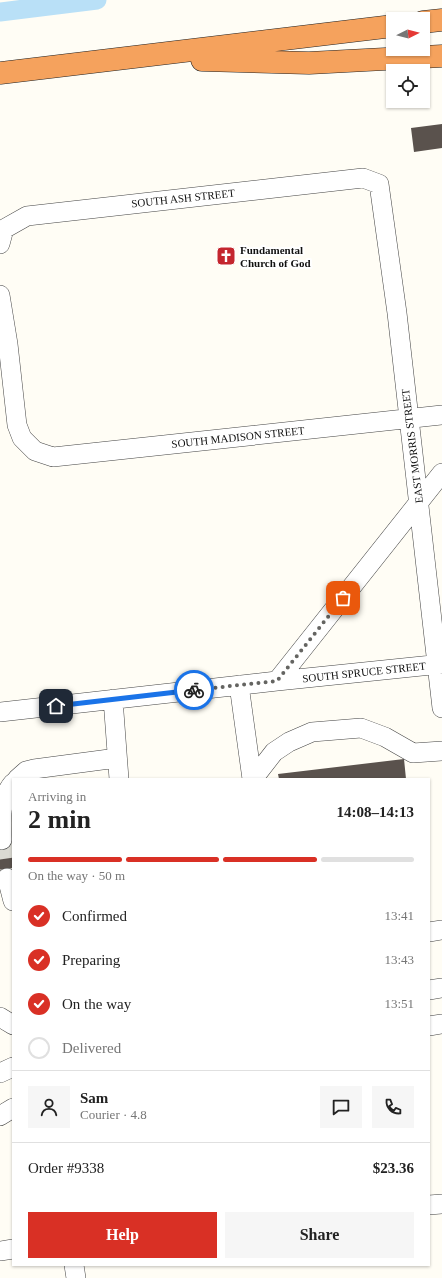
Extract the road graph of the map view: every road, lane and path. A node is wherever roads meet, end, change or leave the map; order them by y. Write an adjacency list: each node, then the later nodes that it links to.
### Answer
1 (442, 20): 2 (highway)
2 (430, 21)
3 (386, 27): 5 (highway)
4 (442, 56): 5 (highway)
5 (131, 58): 6 (highway)
6 (0, 73)
7 (379, 184): 8 (street, SOUTH ASH STREET); 11 (street, EAST MORRIS STREET)
8 (0, 244)
9 (0, 295): 11 (street, SOUTH MADISON STREET)
10 (442, 415): 11 (street, SOUTH MADISON STREET)
11 (409, 419): 13 (street, EAST MORRIS STREET)
12 (442, 474): 13 (street)
13 (418, 503): 14 (street, EAST MORRIS STREET); 15 (street)
14 (440, 664): 15 (street, SOUTH SPRUCE STREET); 18 (street, EAST MORRIS STREET)
15 (277, 681): 16 (street, SOUTH SPRUCE STREET)
16 (239, 685): 17 (street, SOUTH SPRUCE STREET); 24 (street)
17 (113, 699): 19 (street, SOUTH SPRUCE STREET); 21 (street)
18 (442, 708)
19 (0, 712)
20 (442, 750): 25 (street)
21 (117, 758): 22 (street); 23 (street)
22 (18, 778)
23 (119, 778)
24 (252, 778)
25 (253, 778)
26 (12, 784): 27 (street)
27 (2, 840)
28 (7, 878): 29 (street)
29 (12, 897)
30 (442, 930): 31 (street)
31 (430, 932)
32 (442, 988): 33 (street)
33 (430, 990)
34 (0, 1017): 35 (street)
35 (12, 1024)
36 (442, 1024): 37 (street)
37 (430, 1026)
38 (12, 1068): 39 (street)
39 (0, 1074)
40 (12, 1109): 41 (street)
41 (0, 1116)
42 (442, 1204): 43 (street)
43 (430, 1205)
44 (12, 1249): 45 (street)
45 (0, 1251)
46 (74, 1266): 47 (street)
47 (76, 1278)

